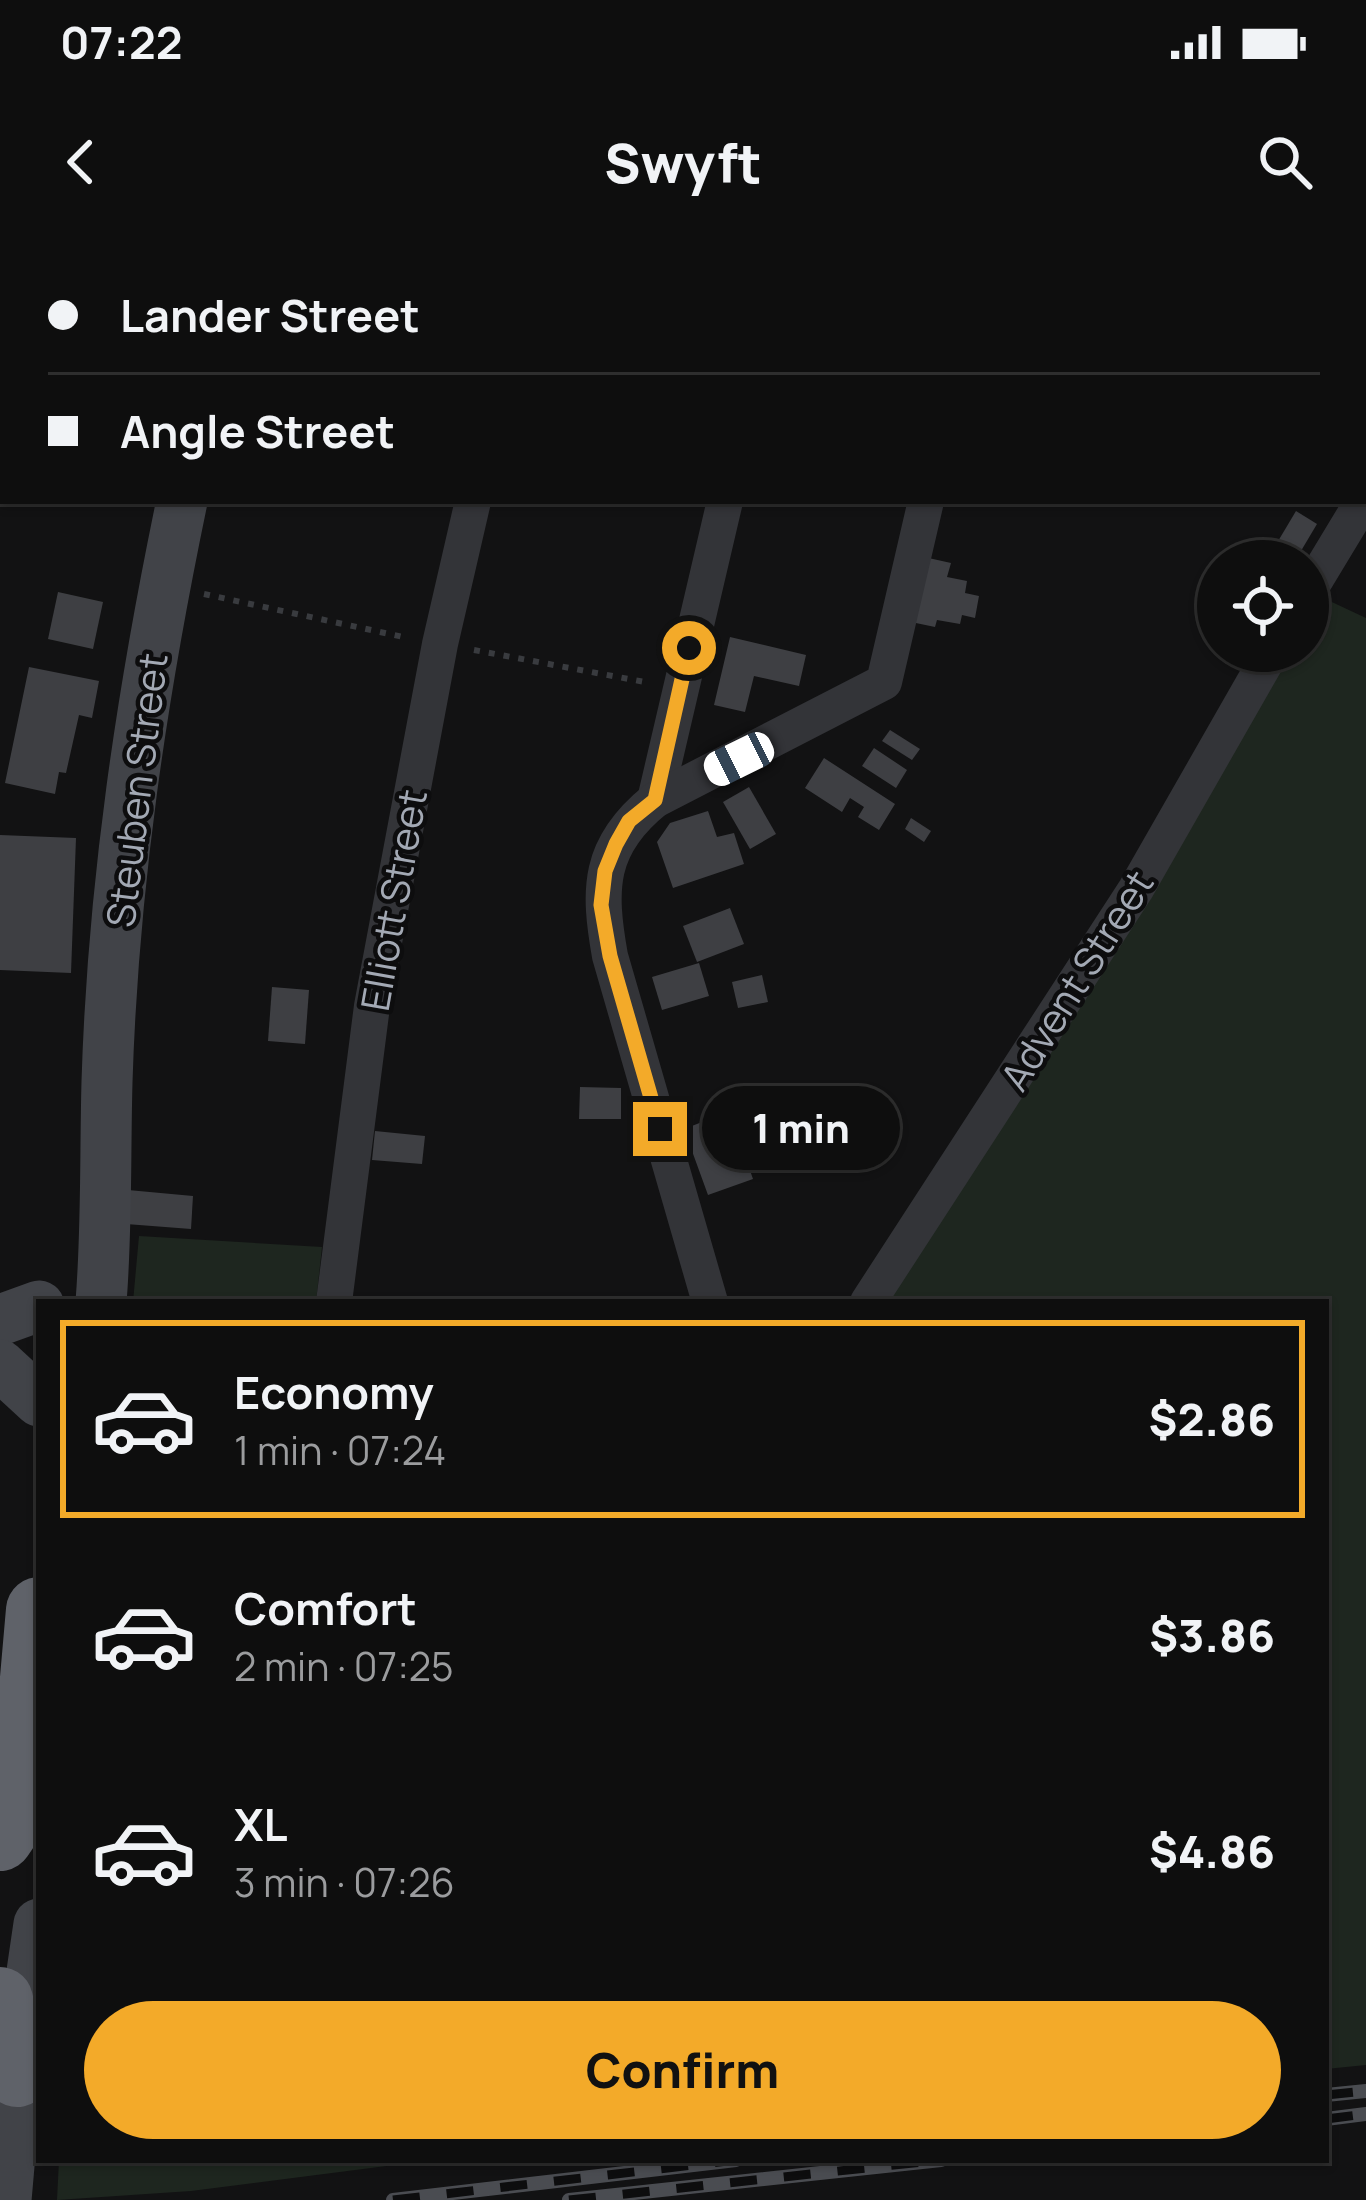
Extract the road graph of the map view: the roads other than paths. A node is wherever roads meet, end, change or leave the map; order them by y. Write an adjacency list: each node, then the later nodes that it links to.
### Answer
1 (181, 504): 9 (main road, Steuben Street)
2 (472, 504): 10 (street, Elliott Street)
3 (724, 504): 8 (street)
4 (925, 504): 8 (street)
5 (1361, 504): 6 (street)
6 (1329, 557)
7 (1260, 672): 12 (street, Advent Street)
8 (655, 800): 11 (street)
9 (64, 1299)
10 (334, 1299)
11 (709, 1299)
12 (870, 1299)
13 (36, 1308): 14 (main road)
14 (0, 1320)
15 (0, 1365): 16 (main road)
16 (36, 1398)
17 (36, 1644): 18 (highway)
18 (0, 1838)
19 (36, 1944): 21 (main road)
20 (0, 2000): 21 (highway)
21 (17, 2074): 22 (main road)
22 (6, 2200)

